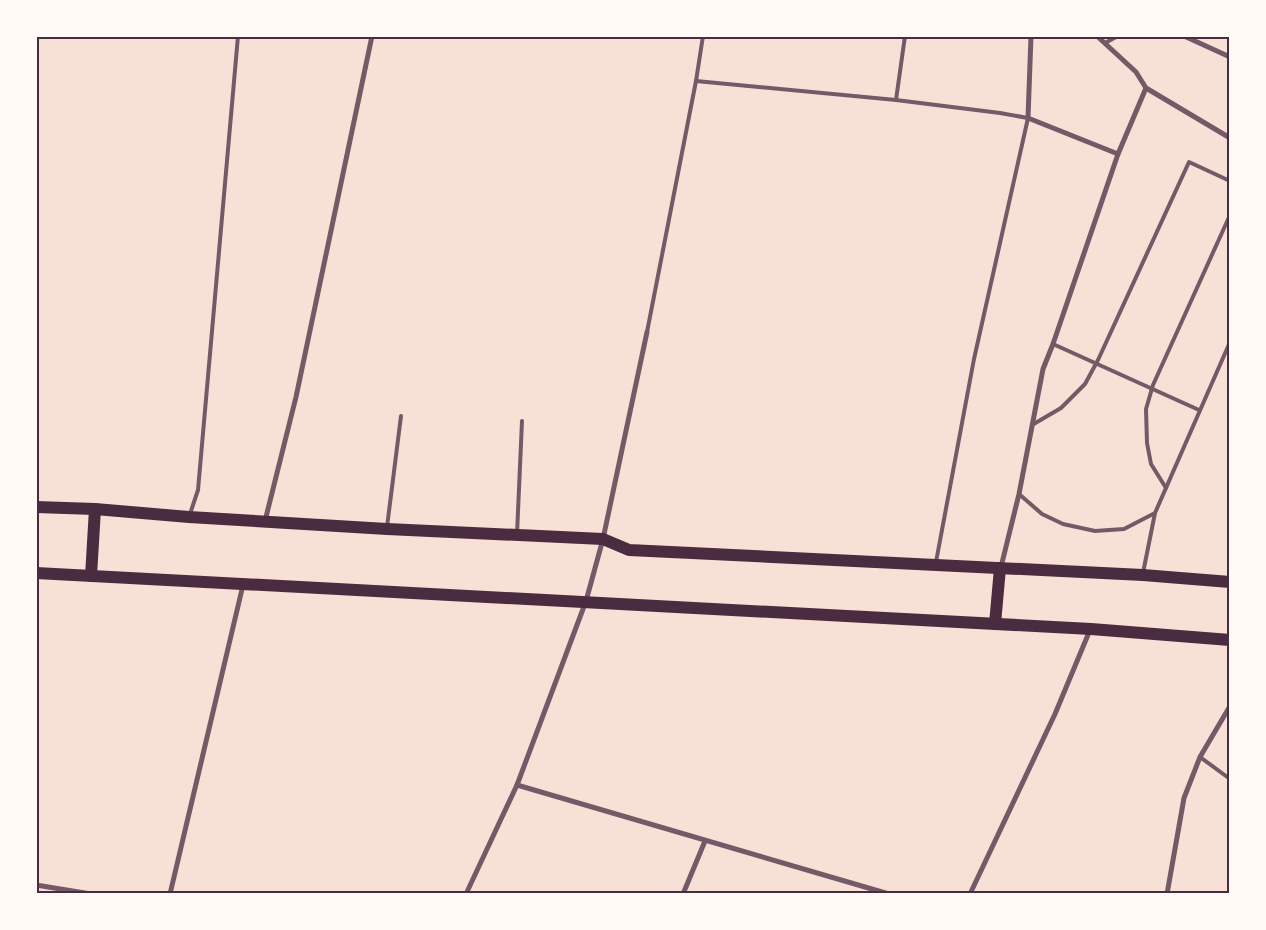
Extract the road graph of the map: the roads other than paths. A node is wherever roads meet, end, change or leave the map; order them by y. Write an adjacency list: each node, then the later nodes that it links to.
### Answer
1 (238, 36): 31 (lane)
2 (372, 36): 32 (street)
3 (704, 36): 11 (lane)
4 (905, 36): 13 (lane)
5 (1031, 36): 14 (street)
6 (1097, 36): 9 (street)
7 (1118, 36): 9 (lane)
8 (1184, 36): 10 (street)
9 (1105, 43): 12 (street)
10 (1230, 58)
11 (696, 81): 13 (lane); 19 (lane)
12 (1146, 88): 15 (street); 16 (street)
13 (896, 100): 14 (lane)
14 (1028, 118): 16 (street); 36 (lane)
15 (1230, 138)
16 (1118, 154): 21 (street)
17 (1230, 181): 25 (lane)
18 (1230, 215): 26 (lane)
19 (647, 332): 35 (street)
20 (1230, 342): 22 (lane)
21 (1053, 344): 22 (lane); 25 (street)
22 (1199, 410): 26 (lane)
23 (400, 416): 33 (lane)
24 (522, 421): 34 (lane)
25 (1032, 425): 27 (street)
26 (1166, 488): 30 (lane)
27 (1018, 494): 30 (lane); 37 (street)
28 (36, 507): 29 (main road)
29 (95, 509): 31 (main road); 39 (main road)
30 (1155, 513): 40 (lane)
31 (189, 517): 32 (main road)
32 (265, 522): 33 (main road)
33 (387, 529): 34 (main road)
34 (517, 536): 35 (main road)
35 (603, 539): 36 (main road); 43 (street)
36 (935, 565): 37 (main road)
37 (1000, 568): 40 (main road); 44 (main road)
38 (36, 573): 39 (main road)
39 (91, 576): 42 (main road)
40 (1143, 576): 41 (main road)
41 (1230, 582)
42 (243, 584): 43 (main road); 54 (street)
43 (586, 601): 44 (main road); 50 (street)
44 (995, 624): 45 (main road)
45 (1091, 629): 46 (main road); 58 (street)
46 (1230, 640)
47 (1230, 706): 48 (street)
48 (1200, 757): 49 (lane); 59 (street)
49 (1230, 779)
50 (517, 785): 51 (street); 55 (street)
51 (705, 841): 56 (street); 57 (street)
52 (36, 885): 53 (street)
53 (91, 894)
54 (170, 894)
55 (466, 894)
56 (683, 894)
57 (889, 894)
58 (970, 894)
59 (1167, 894)

